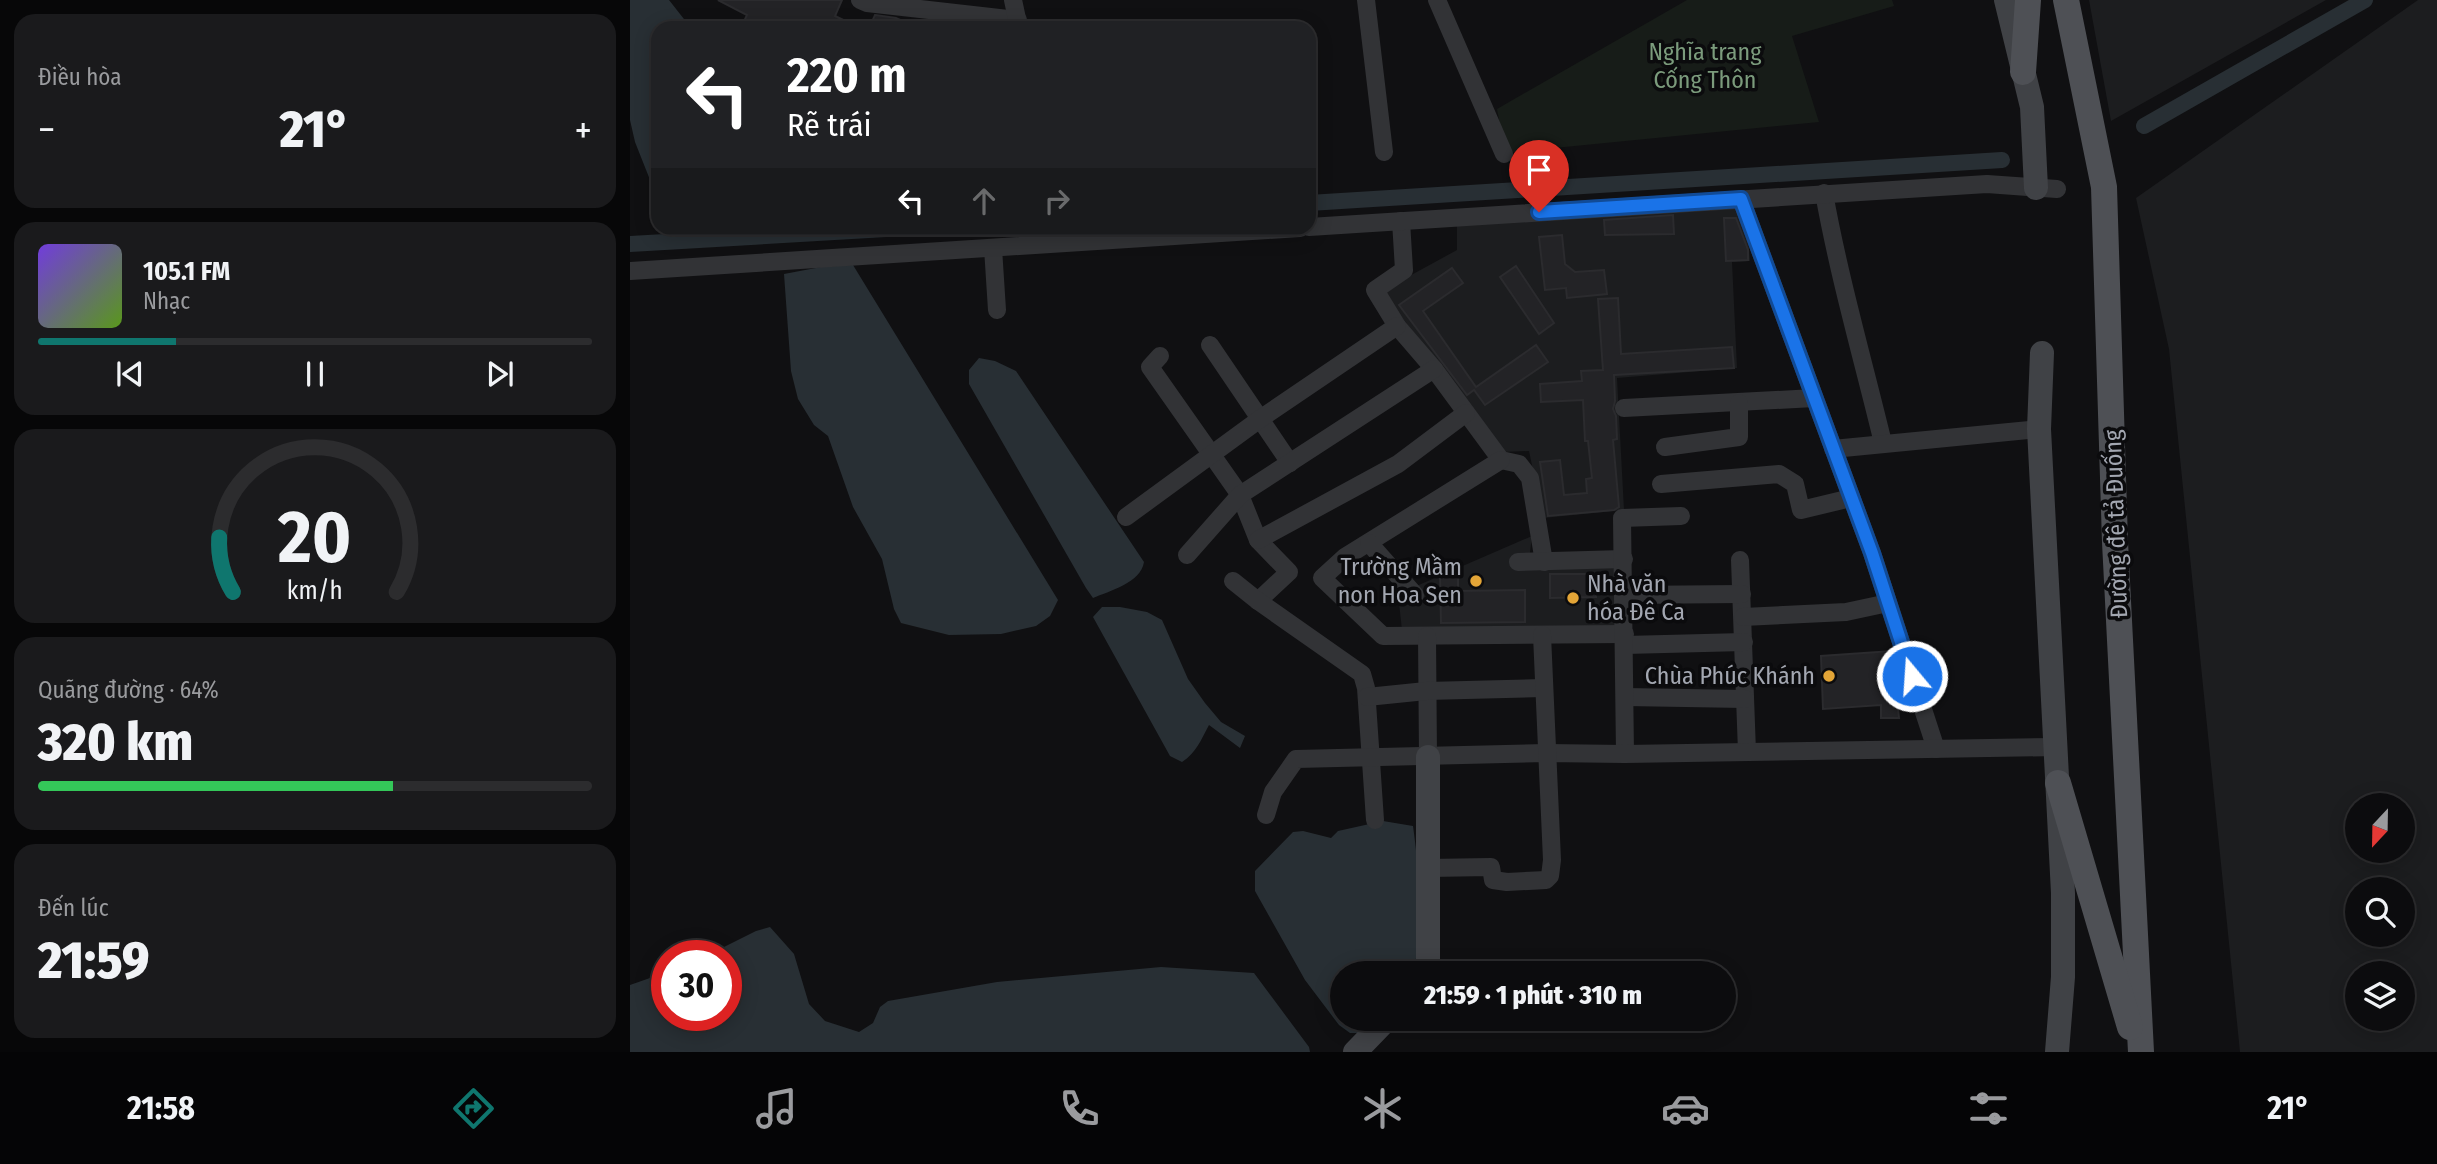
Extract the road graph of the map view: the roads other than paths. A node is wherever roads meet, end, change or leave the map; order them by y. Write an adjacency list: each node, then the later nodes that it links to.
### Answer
1 (860, 0): 8 (street)
2 (1013, 0): 9 (street)
3 (1366, 0): 11 (street)
4 (1437, 0): 12 (street)
5 (2006, 0): 10 (street)
6 (2028, 0): 10 (main road)
7 (2066, 0): 82 (main road, Đường đê tả Đuống)
8 (998, 21)
9 (1018, 21)
10 (2023, 72): 13 (street)
11 (1384, 152)
12 (1504, 154)
13 (2046, 189): 14 (street)
14 (1824, 193): 15 (street); 33 (street)
15 (1741, 199): 16 (street); 27 (street)
16 (1401, 221): 17 (street); 22 (street)
17 (1316, 227)
18 (1193, 235): 19 (street)
19 (993, 248): 20 (street); 21 (street)
20 (630, 271)
21 (997, 310)
22 (1397, 326): 26 (street); 31 (street)
23 (1210, 345): 31 (street)
24 (2042, 353): 32 (street)
25 (1160, 356): 36 (street)
26 (1434, 369): 30 (street); 38 (street)
27 (1814, 398): 28 (street); 35 (street)
28 (1739, 403): 29 (street); 34 (street)
29 (1625, 408)
30 (1466, 413): 37 (street); 44 (street)
31 (1260, 419): 36 (street); 38 (street)
32 (2039, 429): 33 (street); 67 (street)
33 (1883, 443): 35 (street)
34 (1665, 447)
35 (1833, 449): 41 (street)
36 (1211, 454): 40 (street); 43 (street)
37 (1501, 460): 45 (street); 50 (street)
38 (1290, 463): 40 (street)
39 (1661, 484): 41 (street)
40 (1240, 495): 44 (street); 46 (street)
41 (1851, 498): 56 (street)
42 (1681, 516): 47 (street)
43 (1126, 517)
44 (1258, 540): 55 (street)
45 (1369, 543): 53 (street); 59 (street)
46 (1187, 555)
47 (1623, 559): 50 (street); 54 (street)
48 (1740, 560): 52 (street)
49 (1518, 562): 50 (street)
50 (1544, 562)
51 (1233, 581): 55 (street)
52 (1742, 594): 54 (street); 57 (street)
53 (1415, 595)
54 (1624, 595): 60 (street)
55 (1258, 601): 64 (street)
56 (1888, 603): 57 (street); 68 (street)
57 (1743, 617): 61 (street)
58 (1542, 635): 59 (street); 60 (street); 62 (street)
59 (1427, 636): 63 (street)
60 (1625, 639): 61 (street); 65 (street)
61 (1744, 642): 66 (street)
62 (1543, 688): 63 (street); 70 (street)
63 (1426, 691): 64 (street); 72 (street)
64 (1367, 696): 73 (street)
65 (1625, 697): 66 (street); 71 (street)
66 (1745, 699): 69 (street)
67 (2055, 747): 68 (street); 74 (street)
68 (1936, 749): 69 (street)
69 (1747, 752): 71 (street)
70 (1546, 753): 71 (street); 72 (street); 77 (street)
71 (1625, 754)
72 (1428, 757): 73 (street); 77 (street)
73 (1370, 758): 75 (street); 76 (street)
74 (2058, 783): 81 (street); 82 (main road)
75 (1266, 815)
76 (1375, 820)
77 (1428, 868): 78 (street)
78 (1428, 961)
79 (1375, 1031): 80 (street)
80 (1355, 1052)
81 (2057, 1052)
82 (2139, 1052)

